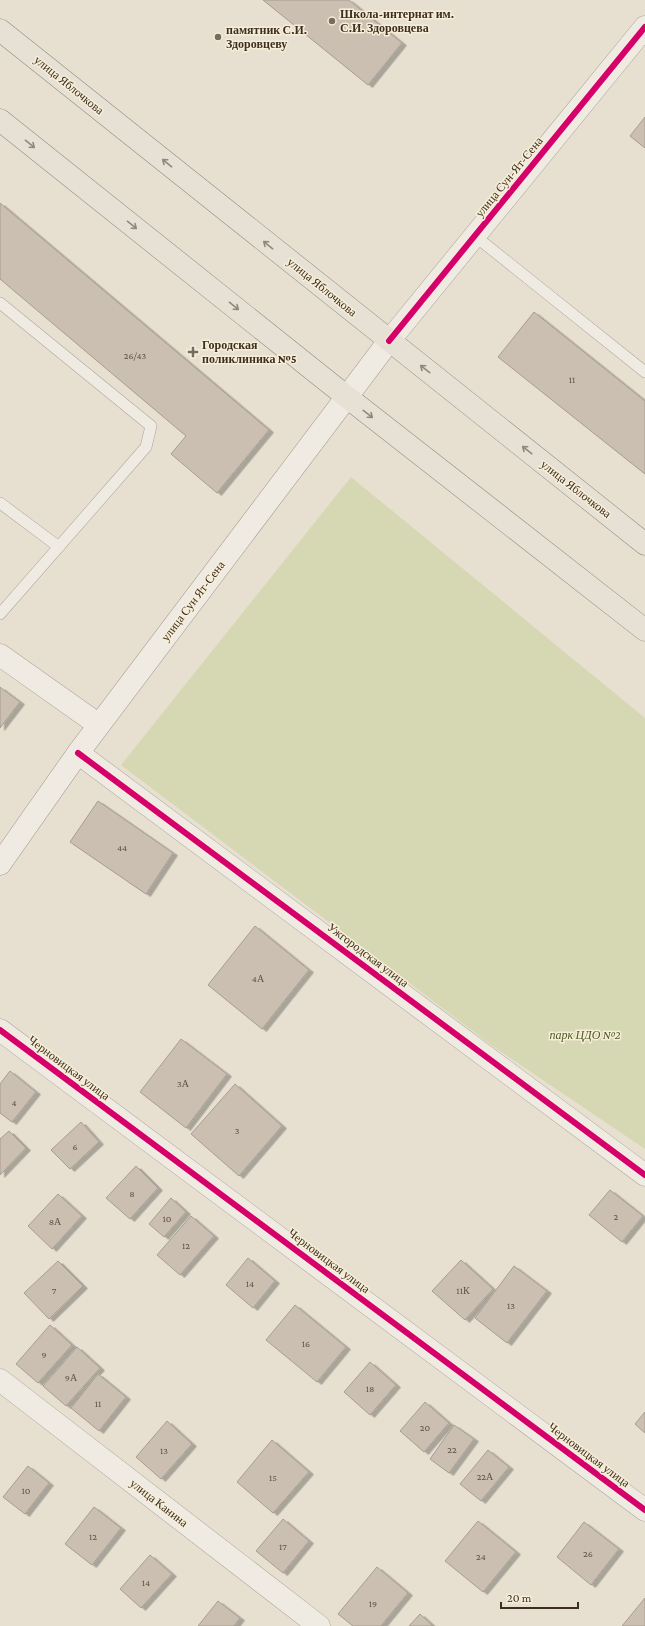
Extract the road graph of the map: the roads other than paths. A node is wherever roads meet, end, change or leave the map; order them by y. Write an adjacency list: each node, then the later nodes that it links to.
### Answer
1 (645, 27): 4 (street, улица Сун-Ят-Сена)
2 (0, 30): 6 (main road, улица Яблочкова, one-way to 2)
3 (0, 120): 8 (main road, one-way to 8)
4 (475, 236): 6 (street, улица Сун-Ят-Сена); 7 (lane)
5 (0, 303): 11 (lane)
6 (389, 341): 8 (street, улица Сун Ят-Сена); 10 (main road, улица Яблочкова, one-way to 6)
7 (645, 372)
8 (347, 397): 13 (main road, one-way to 13); 15 (street, улица Сун Ят-Сена)
9 (0, 504): 11 (lane)
10 (645, 544)
11 (59, 547): 12 (lane)
12 (0, 614)
13 (645, 630)
14 (0, 655): 15 (street)
15 (99, 725): 16 (street, улица Сун Ят-Сена)
16 (78, 753): 17 (street, улица Сун Ят-Сена); 19 (street, Ужгородская улица)
17 (0, 864)
18 (0, 1030): 21 (street, Черновицкая улица)
19 (645, 1175)
20 (0, 1380): 22 (street, улица Канина)
21 (645, 1510)
22 (319, 1626)

